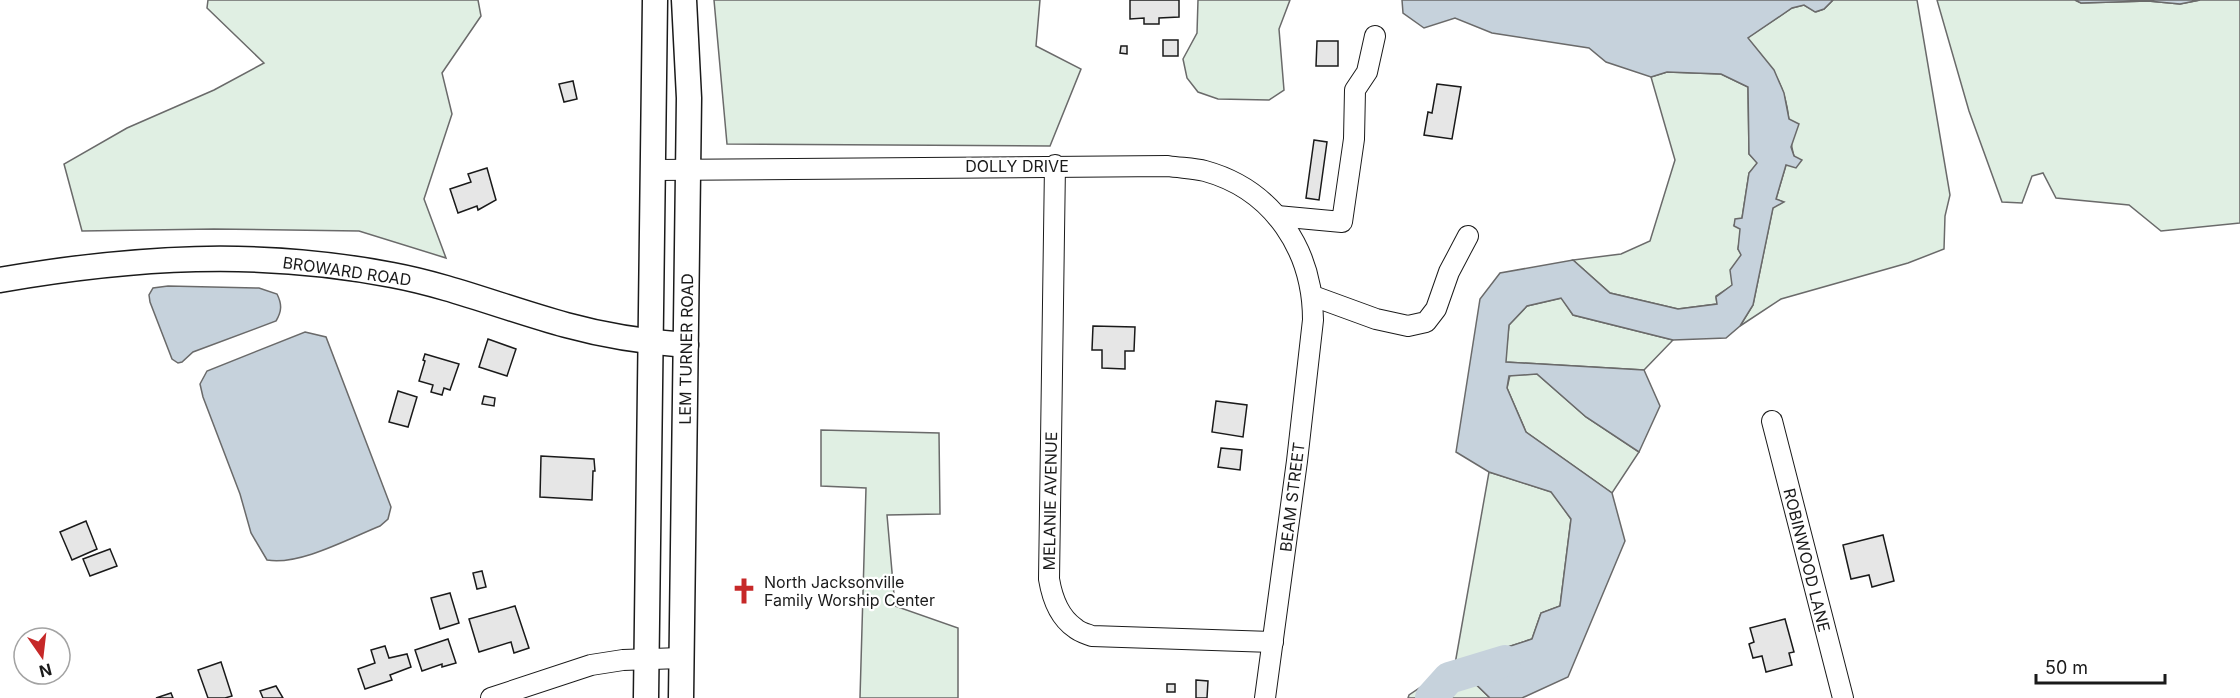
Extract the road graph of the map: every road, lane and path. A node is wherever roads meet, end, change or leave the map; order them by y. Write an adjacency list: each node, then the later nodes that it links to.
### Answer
1 (656, 0): 5 (main road)
2 (684, 0): 6 (main road, LEM TURNER ROAD)
3 (1375, 36): 7 (street)
4 (1055, 165): 6 (street, DOLLY DRIVE); 7 (street, DOLLY DRIVE); 14 (street, MELANIE AVENUE)
5 (654, 170): 6 (street, DOLLY DRIVE); 11 (main road)
6 (689, 170): 12 (main road, LEM TURNER ROAD)
7 (1277, 216): 10 (street, DOLLY DRIVE)
8 (1468, 236): 10 (street)
9 (0, 280): 11 (main road, BROWARD ROAD)
10 (1313, 296): 14 (street, BEAM STREET)
11 (651, 342): 12 (main road, BROWARD ROAD); 16 (main road)
12 (686, 345): 15 (main road, LEM TURNER ROAD)
13 (1772, 421): 21 (street, ROBINWOOD LANE)
14 (1273, 642): 20 (street, BEAM STREET)
15 (681, 658): 16 (street); 19 (main road, LEM TURNER ROAD)
16 (646, 659): 17 (street); 18 (main road)
17 (491, 698)
18 (646, 698)
19 (681, 698)
20 (1265, 698)
21 (1843, 698)

